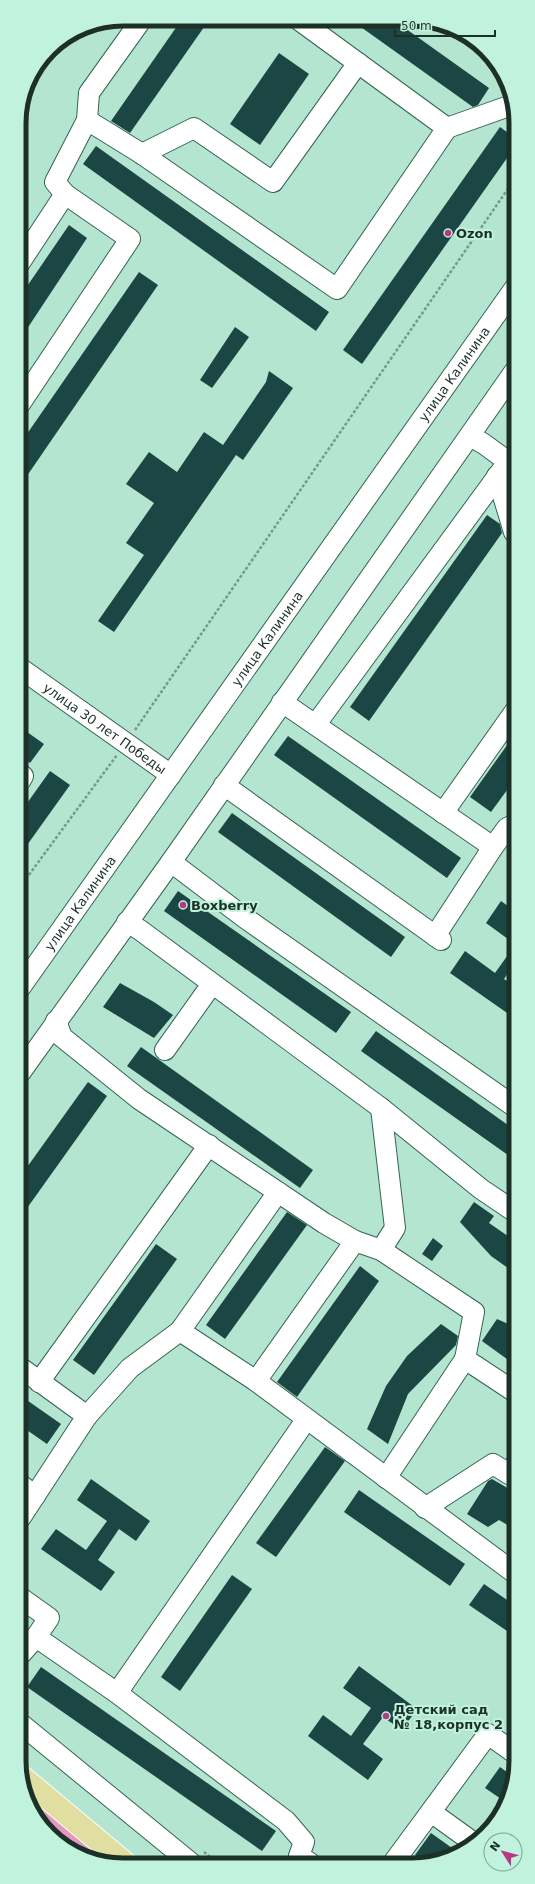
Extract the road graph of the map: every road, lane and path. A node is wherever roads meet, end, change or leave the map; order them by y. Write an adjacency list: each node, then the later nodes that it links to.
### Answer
1 (137, 26): 5 (street)
2 (307, 26): 3 (street)
3 (358, 63): 6 (street); 7 (street)
4 (507, 107): 6 (street)
5 (87, 120): 7 (street); 9 (street)
6 (447, 128): 7 (street)
7 (142, 154)
8 (509, 187): 21 (path)
9 (65, 194): 10 (street); 13 (street)
10 (26, 253)
11 (509, 296): 22 (street, улица Калинина)
12 (509, 382): 14 (street)
13 (26, 395)
14 (470, 436): 15 (street); 18 (street)
15 (506, 468): 16 (street); 20 (street)
16 (509, 492)
17 (26, 672): 21 (street, улица 30 лет Победы)
18 (282, 702): 20 (street); 23 (street)
19 (509, 720): 24 (street)
20 (316, 724): 24 (street)
21 (126, 744): 22 (street, улица 30 лет Победы); 28 (path)
22 (171, 775): 30 (street, улица Калинина)
23 (224, 785): 26 (street); 27 (street)
24 (443, 813): 26 (street)
25 (509, 827): 26 (street)
26 (493, 847)
27 (171, 862): 29 (street); 35 (street)
28 (26, 879)
29 (127, 922): 31 (street); 32 (street)
30 (26, 980)
31 (212, 984): 33 (street); 36 (street)
32 (56, 1022): 34 (street); 37 (street)
33 (164, 1050)
34 (26, 1064)
35 (509, 1102)
36 (381, 1108): 39 (street); 41 (street)
37 (209, 1145): 38 (street); 46 (street)
38 (278, 1192): 40 (street); 42 (street)
39 (509, 1208)
40 (355, 1241): 41 (street); 45 (street)
41 (381, 1250): 43 (street)
42 (180, 1331): 45 (street); 48 (street)
43 (466, 1359): 47 (street); 51 (street)
44 (26, 1372): 46 (street)
45 (256, 1381): 49 (street)
46 (39, 1382): 48 (street)
47 (509, 1388)
48 (87, 1416): 52 (street)
49 (306, 1420): 51 (street); 58 (street)
50 (509, 1474): 53 (street)
51 (386, 1478): 53 (street)
52 (28, 1490)
53 (425, 1508): 54 (street)
54 (509, 1569)
55 (26, 1601): 56 (street)
56 (36, 1637): 57 (street); 58 (street)
57 (26, 1648)
58 (117, 1693): 66 (street)
59 (26, 1728): 65 (street)
60 (509, 1749): 62 (street)
61 (29, 1782): 64 (main road)
62 (430, 1812): 63 (street); 67 (street)
63 (469, 1839)
64 (120, 1858)
65 (185, 1858)
66 (301, 1858)
67 (397, 1858)

